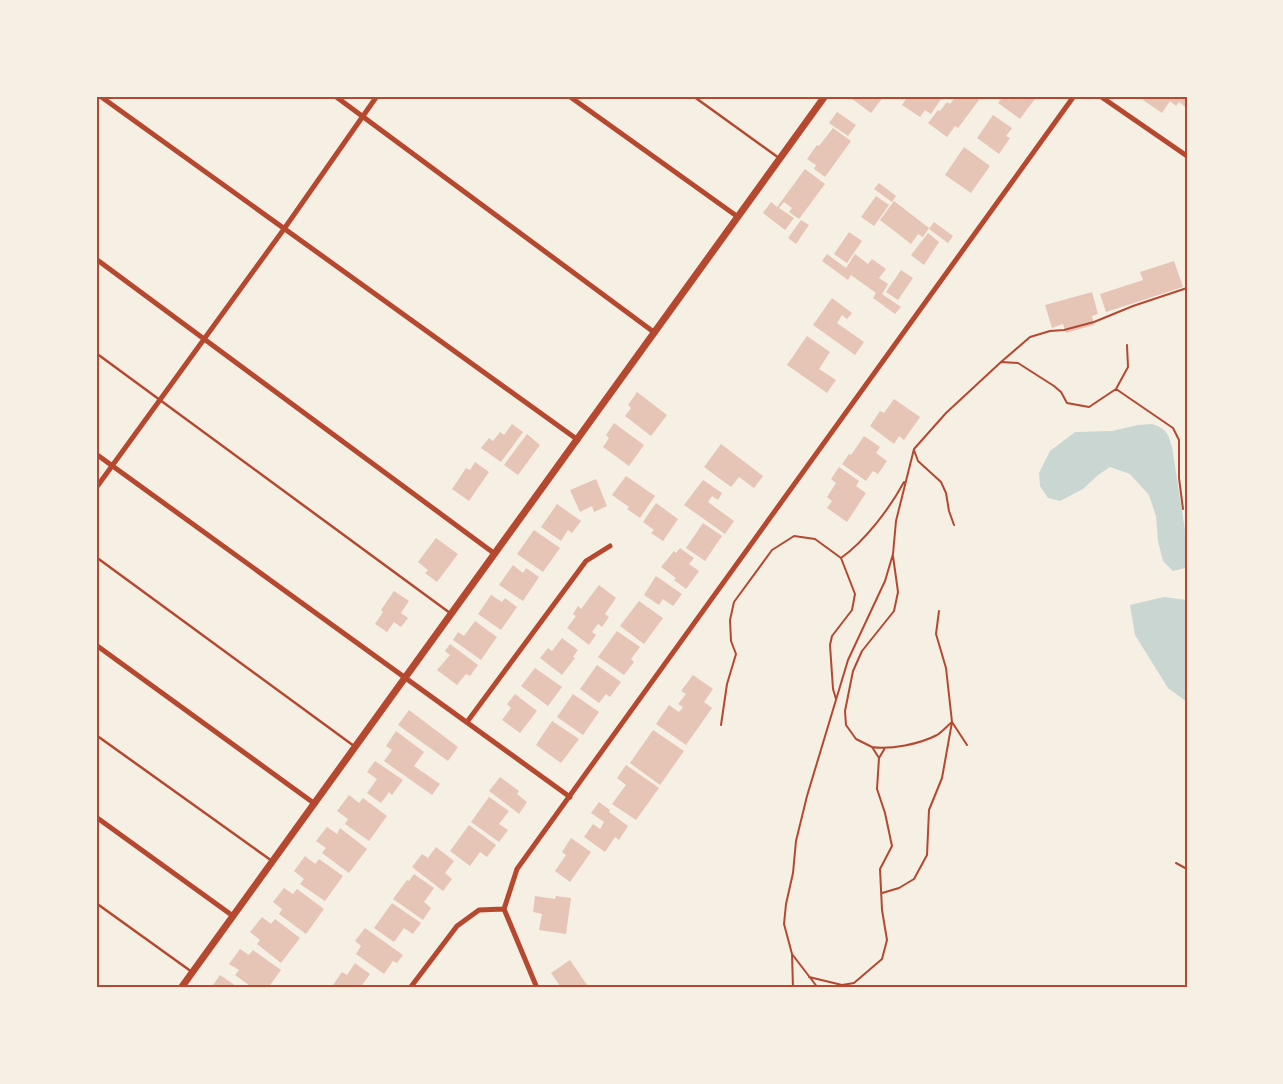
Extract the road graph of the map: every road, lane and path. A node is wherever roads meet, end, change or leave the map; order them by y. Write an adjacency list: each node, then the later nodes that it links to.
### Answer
1 (100, 96): 13 (street)
2 (335, 96): 9 (street)
3 (377, 96): 9 (street)
4 (569, 96): 12 (street)
5 (693, 96): 11 (lane)
6 (826, 96): 11 (street)
7 (1074, 96): 52 (street)
8 (1100, 96): 10 (street)
9 (362, 116): 13 (street); 16 (street)
10 (1187, 156)
11 (780, 159): 12 (street)
12 (738, 217): 16 (street)
13 (284, 229): 17 (street); 23 (street)
14 (96, 259): 17 (street)
15 (1187, 288): 20 (path)
16 (655, 333): 23 (street)
17 (204, 337): 22 (street); 34 (street)
18 (1127, 346): 21 (path)
19 (96, 353): 22 (lane)
20 (1000, 362): 21 (path); 24 (path)
21 (1116, 389): 31 (path)
22 (160, 399): 28 (street); 39 (lane)
23 (578, 440): 34 (street)
24 (914, 449): 26 (path); 27 (path)
25 (96, 454): 28 (street)
26 (911, 461): 27 (path); 29 (path)
27 (918, 461): 32 (path)
28 (113, 466): 30 (street); 41 (street)
29 (906, 479): 35 (path); 37 (path)
30 (96, 488)
31 (1183, 509)
32 (954, 525)
33 (610, 546): 43 (street)
34 (495, 554): 39 (street)
35 (893, 554): 42 (path); 49 (path)
36 (96, 557): 48 (lane)
37 (841, 558): 42 (path); 45 (path)
38 (939, 611): 44 (path)
39 (452, 614): 41 (street)
40 (96, 645): 53 (street)
41 (405, 678): 43 (street); 48 (street)
42 (836, 699): 62 (path)
43 (467, 722): 52 (street)
44 (952, 722): 47 (path); 50 (path); 58 (path)
45 (721, 726)
46 (96, 735): 55 (lane)
47 (967, 745)
48 (355, 747): 53 (street)
49 (872, 747): 50 (path); 51 (path)
50 (886, 748): 51 (path)
51 (878, 758): 58 (path)
52 (570, 797): 60 (street)
53 (315, 804): 55 (street)
54 (96, 817): 61 (street)
55 (272, 862): 61 (street)
56 (1176, 863): 57 (path)
57 (1187, 869)
58 (882, 893): 64 (path)
59 (96, 903): 63 (lane)
60 (504, 909): 66 (street); 67 (street)
61 (233, 916): 63 (street)
62 (792, 954): 64 (path); 68 (path)
63 (192, 972): 65 (street)
64 (809, 976): 69 (path)
65 (181, 988)
66 (410, 988)
67 (537, 988)
68 (793, 988)
69 (818, 988)

